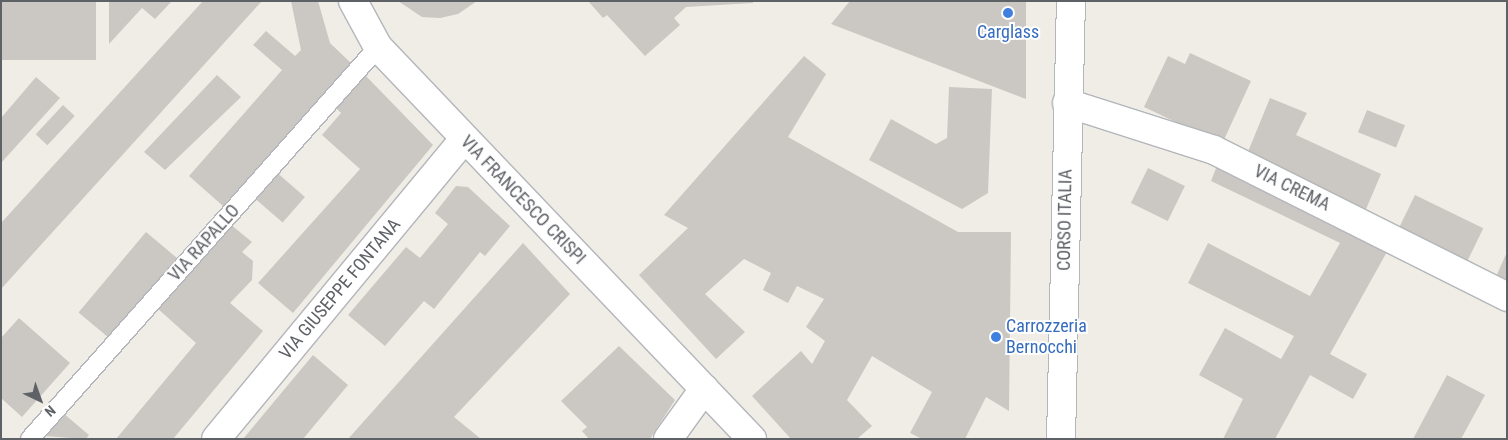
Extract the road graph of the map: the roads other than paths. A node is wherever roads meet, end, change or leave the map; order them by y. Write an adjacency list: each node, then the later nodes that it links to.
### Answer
1 (353, 1): 3 (street, VIA FRANCESCO CRISPI)
2 (1071, 1): 4 (street, CORSO ITALIA)
3 (378, 47): 5 (street, VIA FRANCESCO CRISPI); 8 (lane, VIA RAPALLO)
4 (1068, 104): 6 (street, VIA CREMA); 12 (street, CORSO ITALIA)
5 (464, 139): 7 (street, VIA FRANCESCO CRISPI); 9 (street, VIA GIUSEPPE FONTANA)
6 (1507, 297)
7 (704, 389): 10 (street); 11 (street, VIA FRANCESCO CRISPI)
8 (30, 439)
9 (216, 439)
10 (668, 439)
11 (752, 439)
12 (1061, 439)

